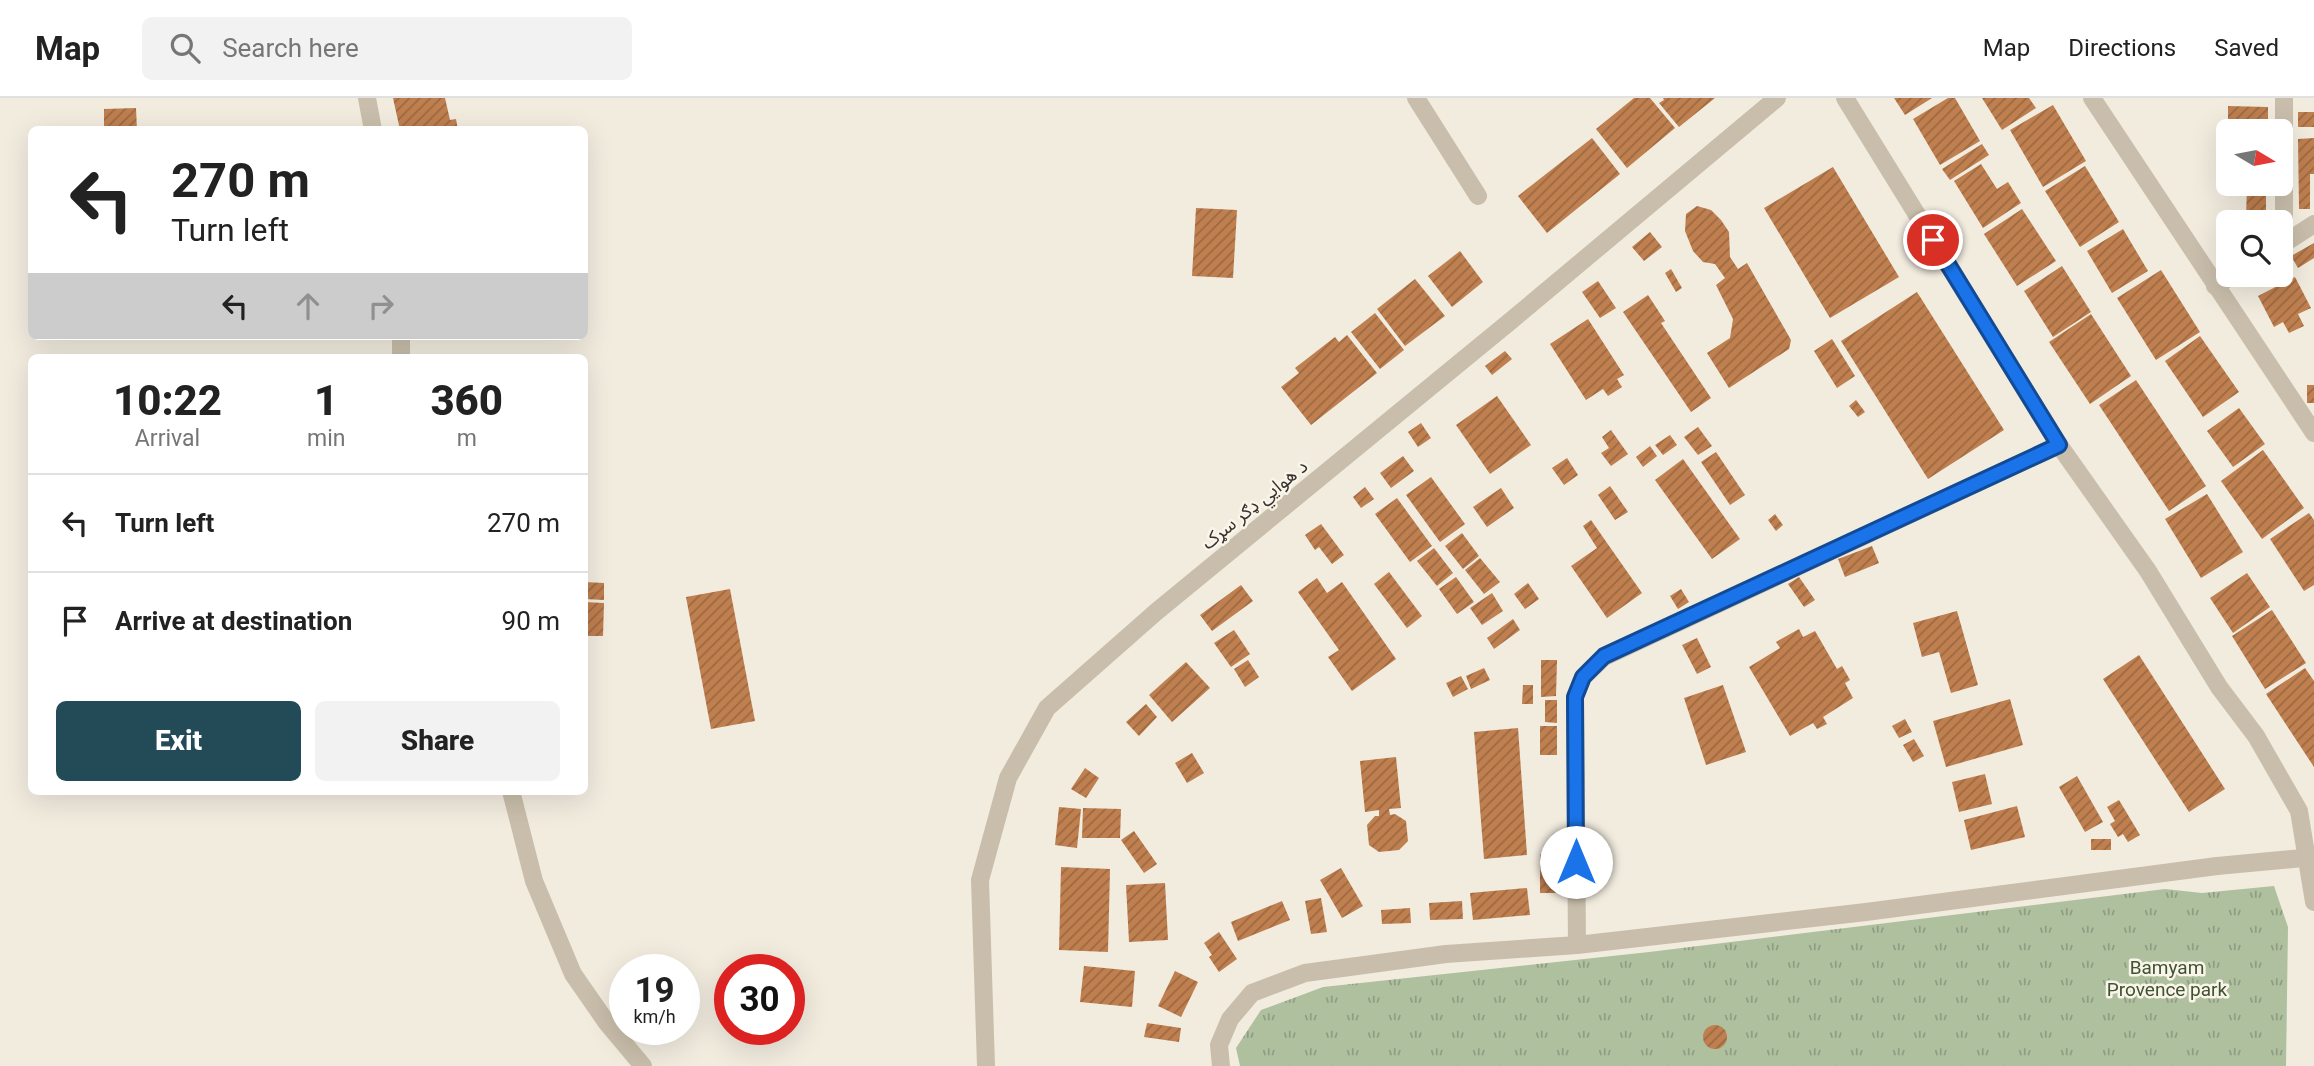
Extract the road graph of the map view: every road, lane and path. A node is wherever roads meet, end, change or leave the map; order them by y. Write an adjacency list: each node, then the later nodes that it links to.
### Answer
1 (367, 98): 7 (street)
2 (1416, 98): 8 (street)
3 (1777, 98): 20 (street, د هوايي ډګر سړک)
4 (1846, 98): 14 (street)
5 (2092, 98): 12 (street)
6 (2284, 98): 9 (street)
7 (372, 126)
8 (1478, 196)
9 (2282, 210)
10 (2314, 224): 11 (street)
11 (2293, 237)
12 (2215, 286): 13 (street)
13 (2314, 433)
14 (2059, 445): 16 (street); 18 (street)
15 (512, 795): 19 (street)
16 (2310, 858): 17 (street); 18 (street)
17 (2314, 902)
18 (1577, 944): 21 (street)
19 (643, 1066)
20 (986, 1066)
21 (1221, 1066)

